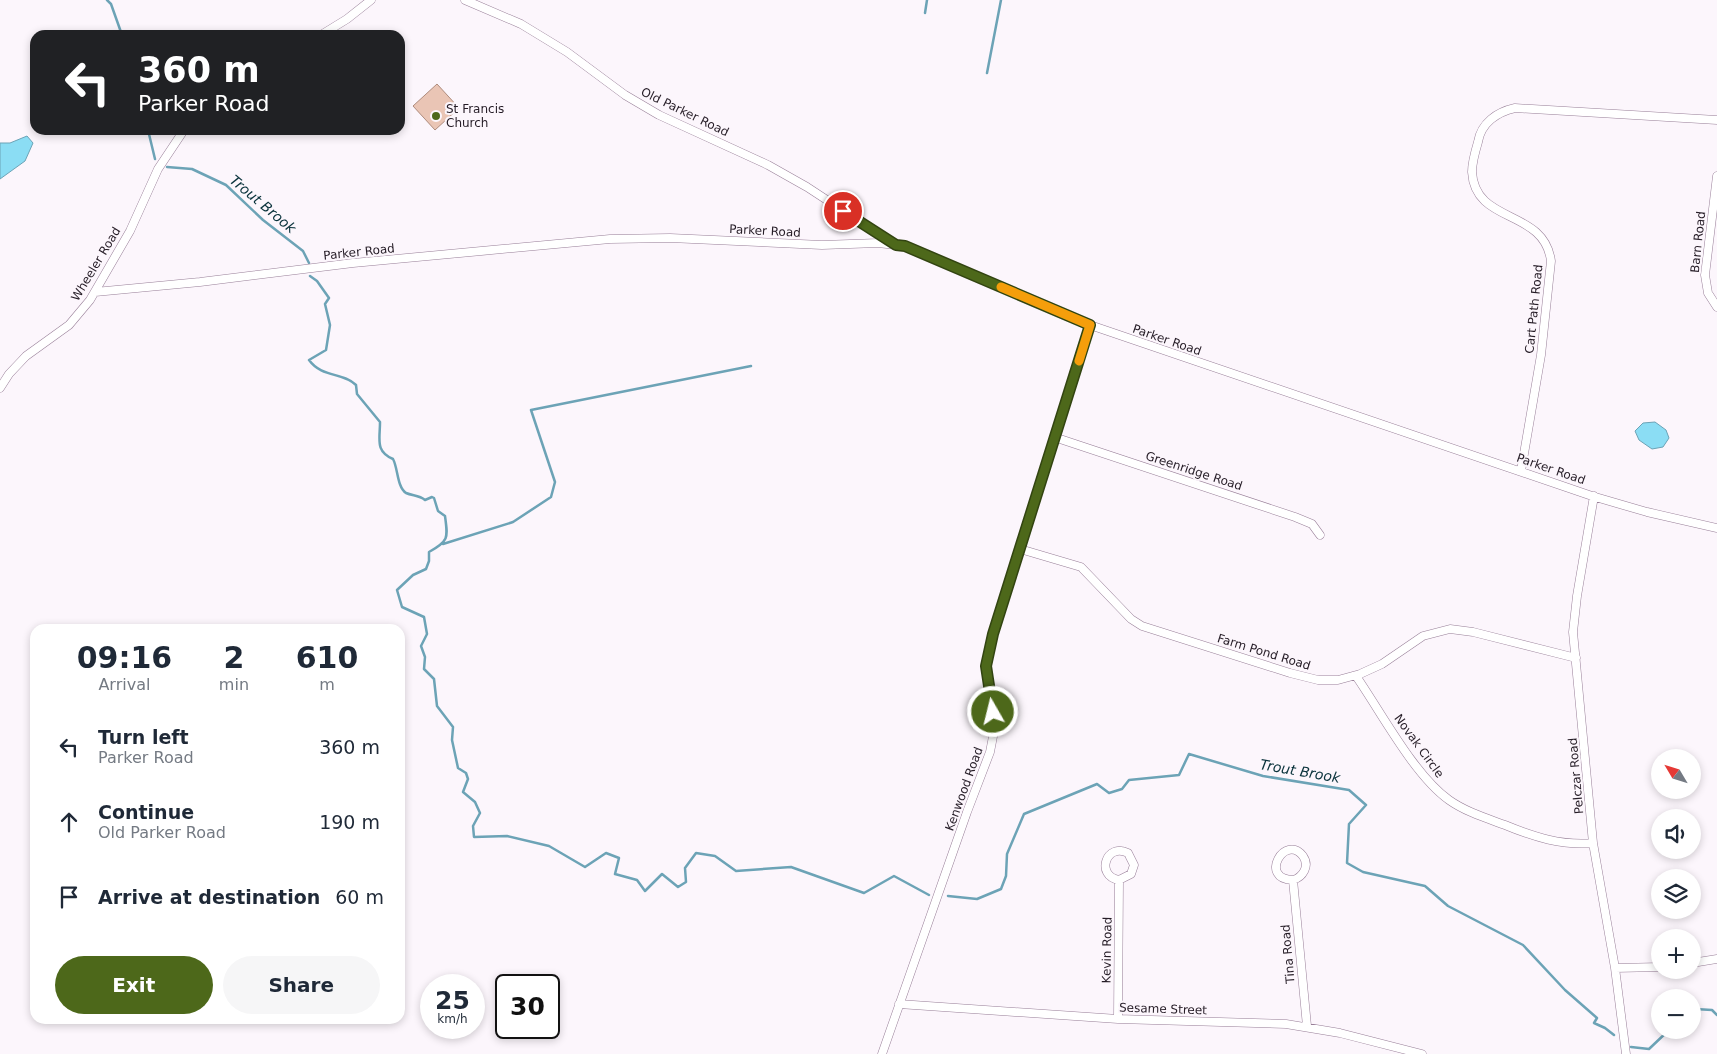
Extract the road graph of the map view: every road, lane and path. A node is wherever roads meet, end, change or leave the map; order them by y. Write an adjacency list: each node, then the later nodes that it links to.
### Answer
1 (371, 0): 3 (street)
2 (465, 0): 7 (street, Old Parker Road)
3 (330, 30)
4 (1717, 120): 13 (street, Cart Path Road)
5 (181, 135): 8 (street, Wheeler Road)
6 (1717, 176): 9 (street, Barn Road)
7 (896, 245): 8 (street, Parker Road); 10 (street, Parker Road)
8 (95, 292): 11 (street, Wheeler Road)
9 (1717, 307)
10 (1090, 325): 12 (street, Kenwood Road); 13 (street, Parker Road)
11 (0, 388)
12 (1054, 437): 16 (street, Greenridge Road); 17 (street, Kenwood Road)
13 (1521, 470): 14 (street, Parker Road)
14 (1594, 496): 15 (street, Parker Road); 18 (street, Pelczar Road)
15 (1717, 528)
16 (1320, 535)
17 (1020, 548): 19 (street, Farm Pond Road); 27 (street, Kenwood Road)
18 (1576, 658): 19 (street, Farm Pond Road); 20 (street, Pelczar Road)
19 (1356, 676): 20 (street, Novak Circle)
20 (1593, 843): 26 (street, Pelczar Road)
21 (1119, 880): 28 (street, Kevin Road)
22 (1293, 880): 22 (street); 29 (street, Tina Road)
23 (1717, 959): 24 (street)
24 (1701, 962)
25 (1651, 967): 26 (street)
26 (1615, 968): 32 (street, Pelczar Road)
27 (899, 1004): 28 (street, Sesame Street); 30 (street, Kenwood Road)
28 (1118, 1019): 29 (street, Sesame Street)
29 (1307, 1026): 31 (street, Sesame Street)
30 (882, 1054)
31 (1422, 1054)
32 (1626, 1054)

